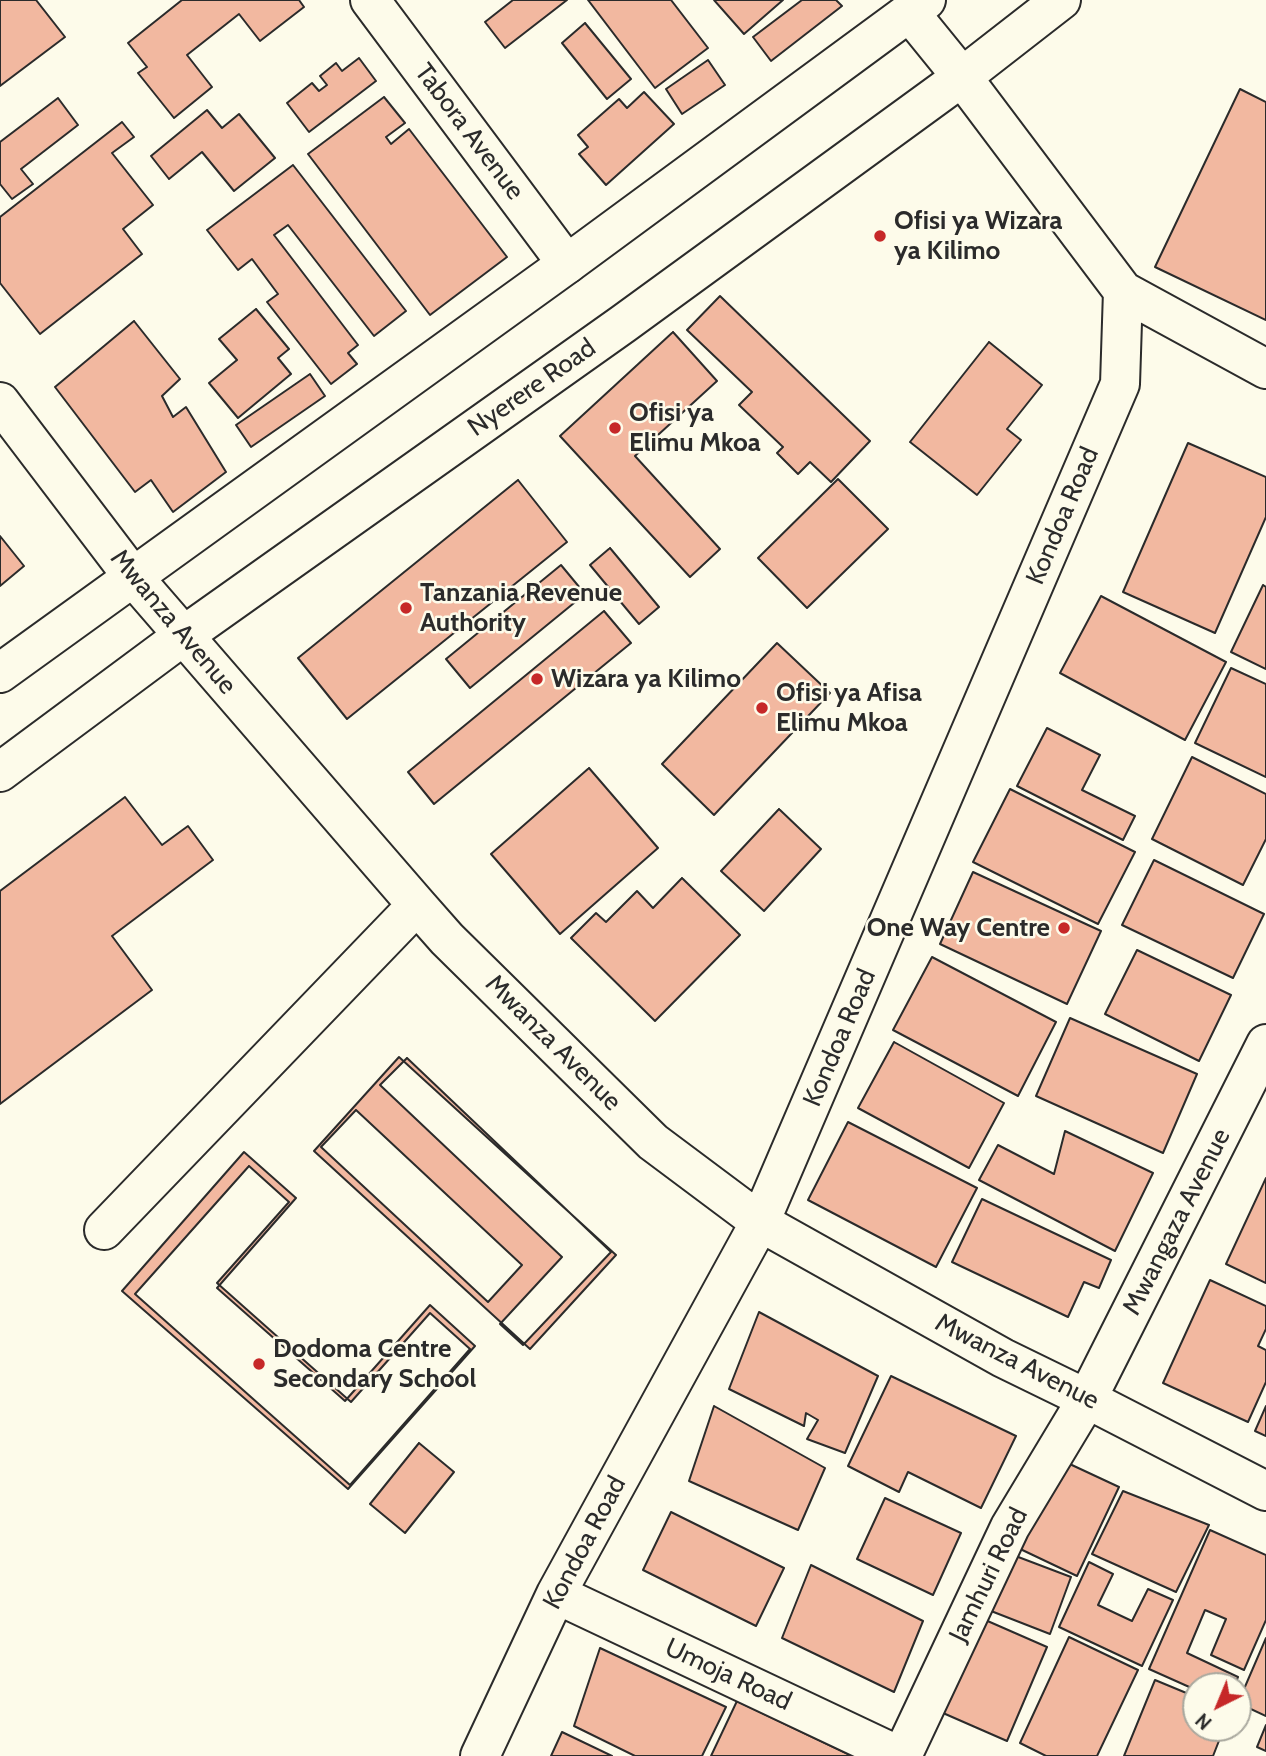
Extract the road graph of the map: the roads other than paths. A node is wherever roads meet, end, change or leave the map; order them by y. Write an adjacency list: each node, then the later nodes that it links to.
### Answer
1 (370, 0): 5 (main road, Tabora Avenue)
2 (1057, 1): 4 (main road, Nyerere Road)
3 (918, 6): 4 (main road); 5 (main road)
4 (962, 77): 6 (main road); 10 (main road, Nyerere Road)
5 (567, 264): 9 (main road)
6 (1123, 291): 7 (main road); 15 (main road, Kondoa Road)
7 (1266, 369)
8 (0, 402): 9 (main road, Mwanza Avenue)
9 (133, 577): 10 (main road, Mwanza Avenue); 11 (main road)
10 (183, 636): 12 (main road, Nyerere Road); 13 (main road, Mwanza Avenue)
11 (0, 673)
12 (0, 772)
13 (417, 905): 15 (main road, Mwanza Avenue); 16 (main road)
14 (1266, 1044): 17 (main road, Mwangaza Avenue)
15 (760, 1222): 17 (main road, Mwanza Avenue); 19 (main road, Kondoa Road)
16 (104, 1230)
17 (1087, 1399): 18 (main road, Mwanza Avenue); 21 (main road, Jamhuri Road)
18 (1266, 1491)
19 (556, 1594): 20 (main road, Kondoa Road); 21 (main road, Umoja Road)
20 (480, 1756)
21 (901, 1756)

